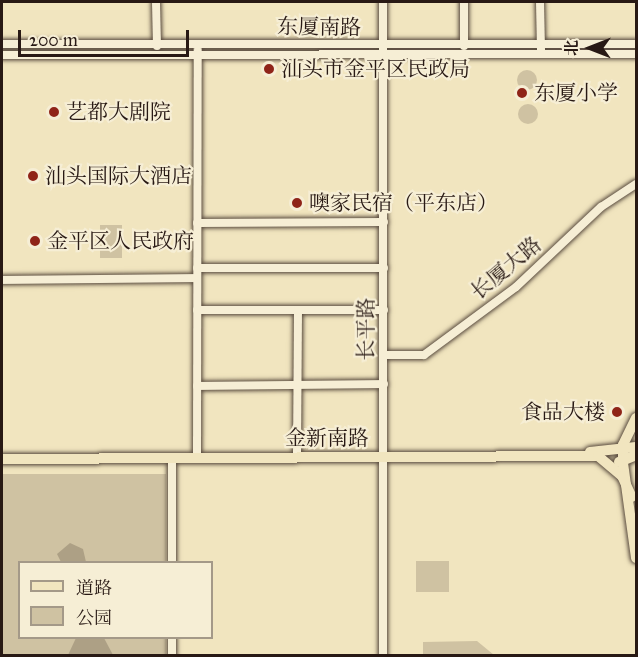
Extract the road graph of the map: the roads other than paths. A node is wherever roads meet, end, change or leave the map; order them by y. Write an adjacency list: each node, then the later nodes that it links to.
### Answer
1 (156, 2): 9 (street)
2 (384, 2): 11 (street, 长平路)
3 (464, 2): 8 (street)
4 (540, 2): 10 (street)
5 (198, 43): 9 (street, 东厦南路); 11 (street, 东厦南路); 12 (street)
6 (2, 44): 9 (street, 东厦南路)
7 (636, 44): 10 (street, 东厦南路)
8 (464, 46): 10 (street, 东厦南路); 11 (street, 东厦南路)
9 (157, 48): 12 (street, 东厦南路); 14 (street, 东厦南路)
10 (541, 50): 11 (street, 东厦南路); 13 (street, 东厦南路)
11 (385, 51): 12 (street, 东厦南路); 16 (street, 长平路); 25 (street, 长平路)
12 (198, 53): 17 (street)
13 (636, 54)
14 (2, 55)
15 (636, 184): 25 (street, 长厦大路)
16 (384, 222): 17 (street); 19 (street, 长平路)
17 (198, 223): 18 (street)
18 (198, 268): 19 (street); 20 (street)
19 (384, 268): 24 (street, 长平路)
20 (198, 278): 21 (street); 22 (street)
21 (2, 280)
22 (198, 310): 23 (street); 28 (street)
23 (298, 310): 24 (street); 27 (street)
24 (384, 310): 26 (street, 长平路)
25 (387, 355): 35 (street, 长平路)
26 (384, 384): 27 (street); 35 (street, 长平路)
27 (297, 385): 28 (street); 33 (street)
28 (198, 386): 32 (street)
29 (636, 420): 30 (main road); 34 (main road)
30 (623, 446): 31 (main road, 金新南路); 34 (main road, 金新南路); 39 (main road)
31 (636, 447)
32 (198, 454): 33 (main road, 金新南路); 37 (main road, 金新南路)
33 (297, 454): 35 (main road, 金新南路)
34 (598, 454): 35 (main road, 金新南路); 39 (main road); 40 (main road)
35 (386, 455): 38 (main road, 金新南路); 45 (street, 长平路)
36 (636, 455): 39 (main road)
37 (2, 458): 38 (main road, 金新南路)
38 (172, 458): 42 (street)
39 (623, 463): 40 (main road)
40 (632, 497): 41 (main road)
41 (636, 558)
42 (172, 561)
43 (172, 639): 44 (street)
44 (172, 656)
45 (384, 656)

